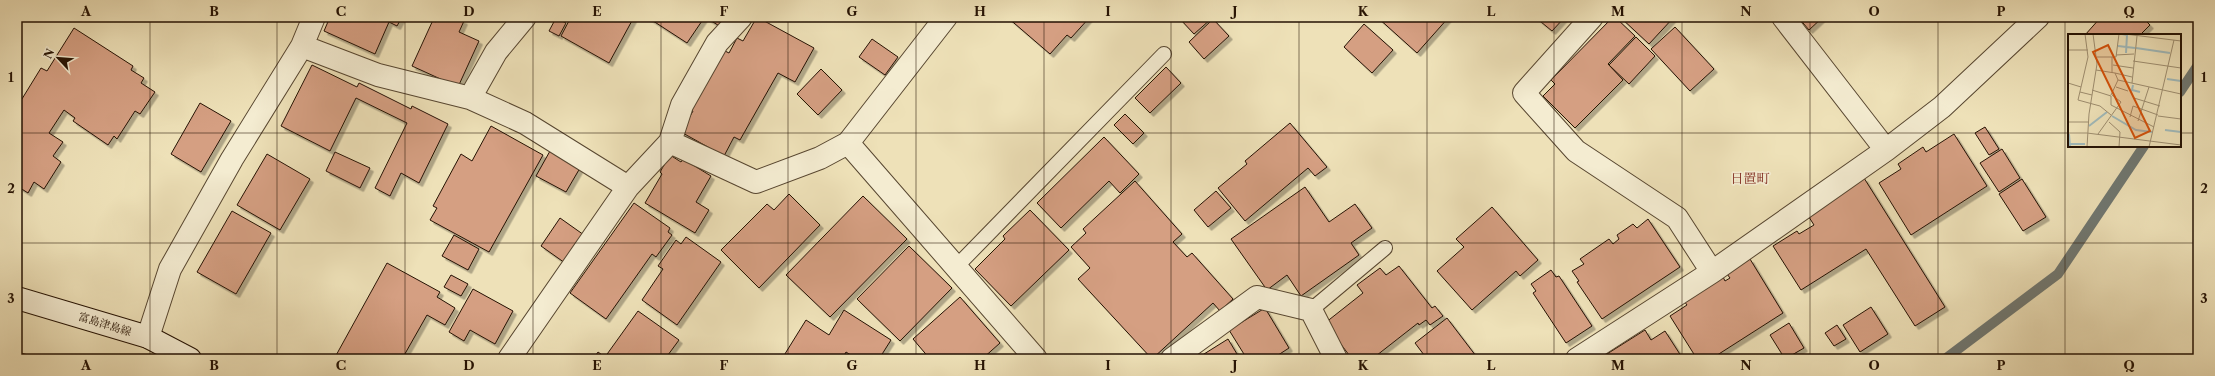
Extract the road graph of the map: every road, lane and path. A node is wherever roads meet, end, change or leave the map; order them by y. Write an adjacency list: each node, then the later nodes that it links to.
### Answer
1 (314, 17): 8 (street)
2 (525, 17): 10 (street)
3 (741, 17): 11 (street)
4 (946, 17): 12 (street)
5 (1592, 17): 17 (street)
6 (1783, 17): 13 (street)
7 (2038, 17): 13 (street)
8 (302, 46): 10 (street); 20 (street)
9 (1164, 54): 16 (lane)
10 (470, 98): 14 (street)
11 (670, 142): 12 (street); 14 (street)
12 (848, 142): 16 (street)
13 (1886, 150): 17 (street)
14 (628, 187): 22 (street)
15 (1385, 248): 19 (lane)
16 (956, 267): 23 (street)
17 (1712, 272): 26 (street)
18 (17, 298): 20 (street, 富島津島線)
19 (1311, 310): 24 (street); 25 (street)
20 (148, 337): 21 (street, 富島津島線)
21 (190, 359)
22 (509, 359)
23 (1036, 359)
24 (1172, 359)
25 (1336, 359)
26 (1577, 359)

